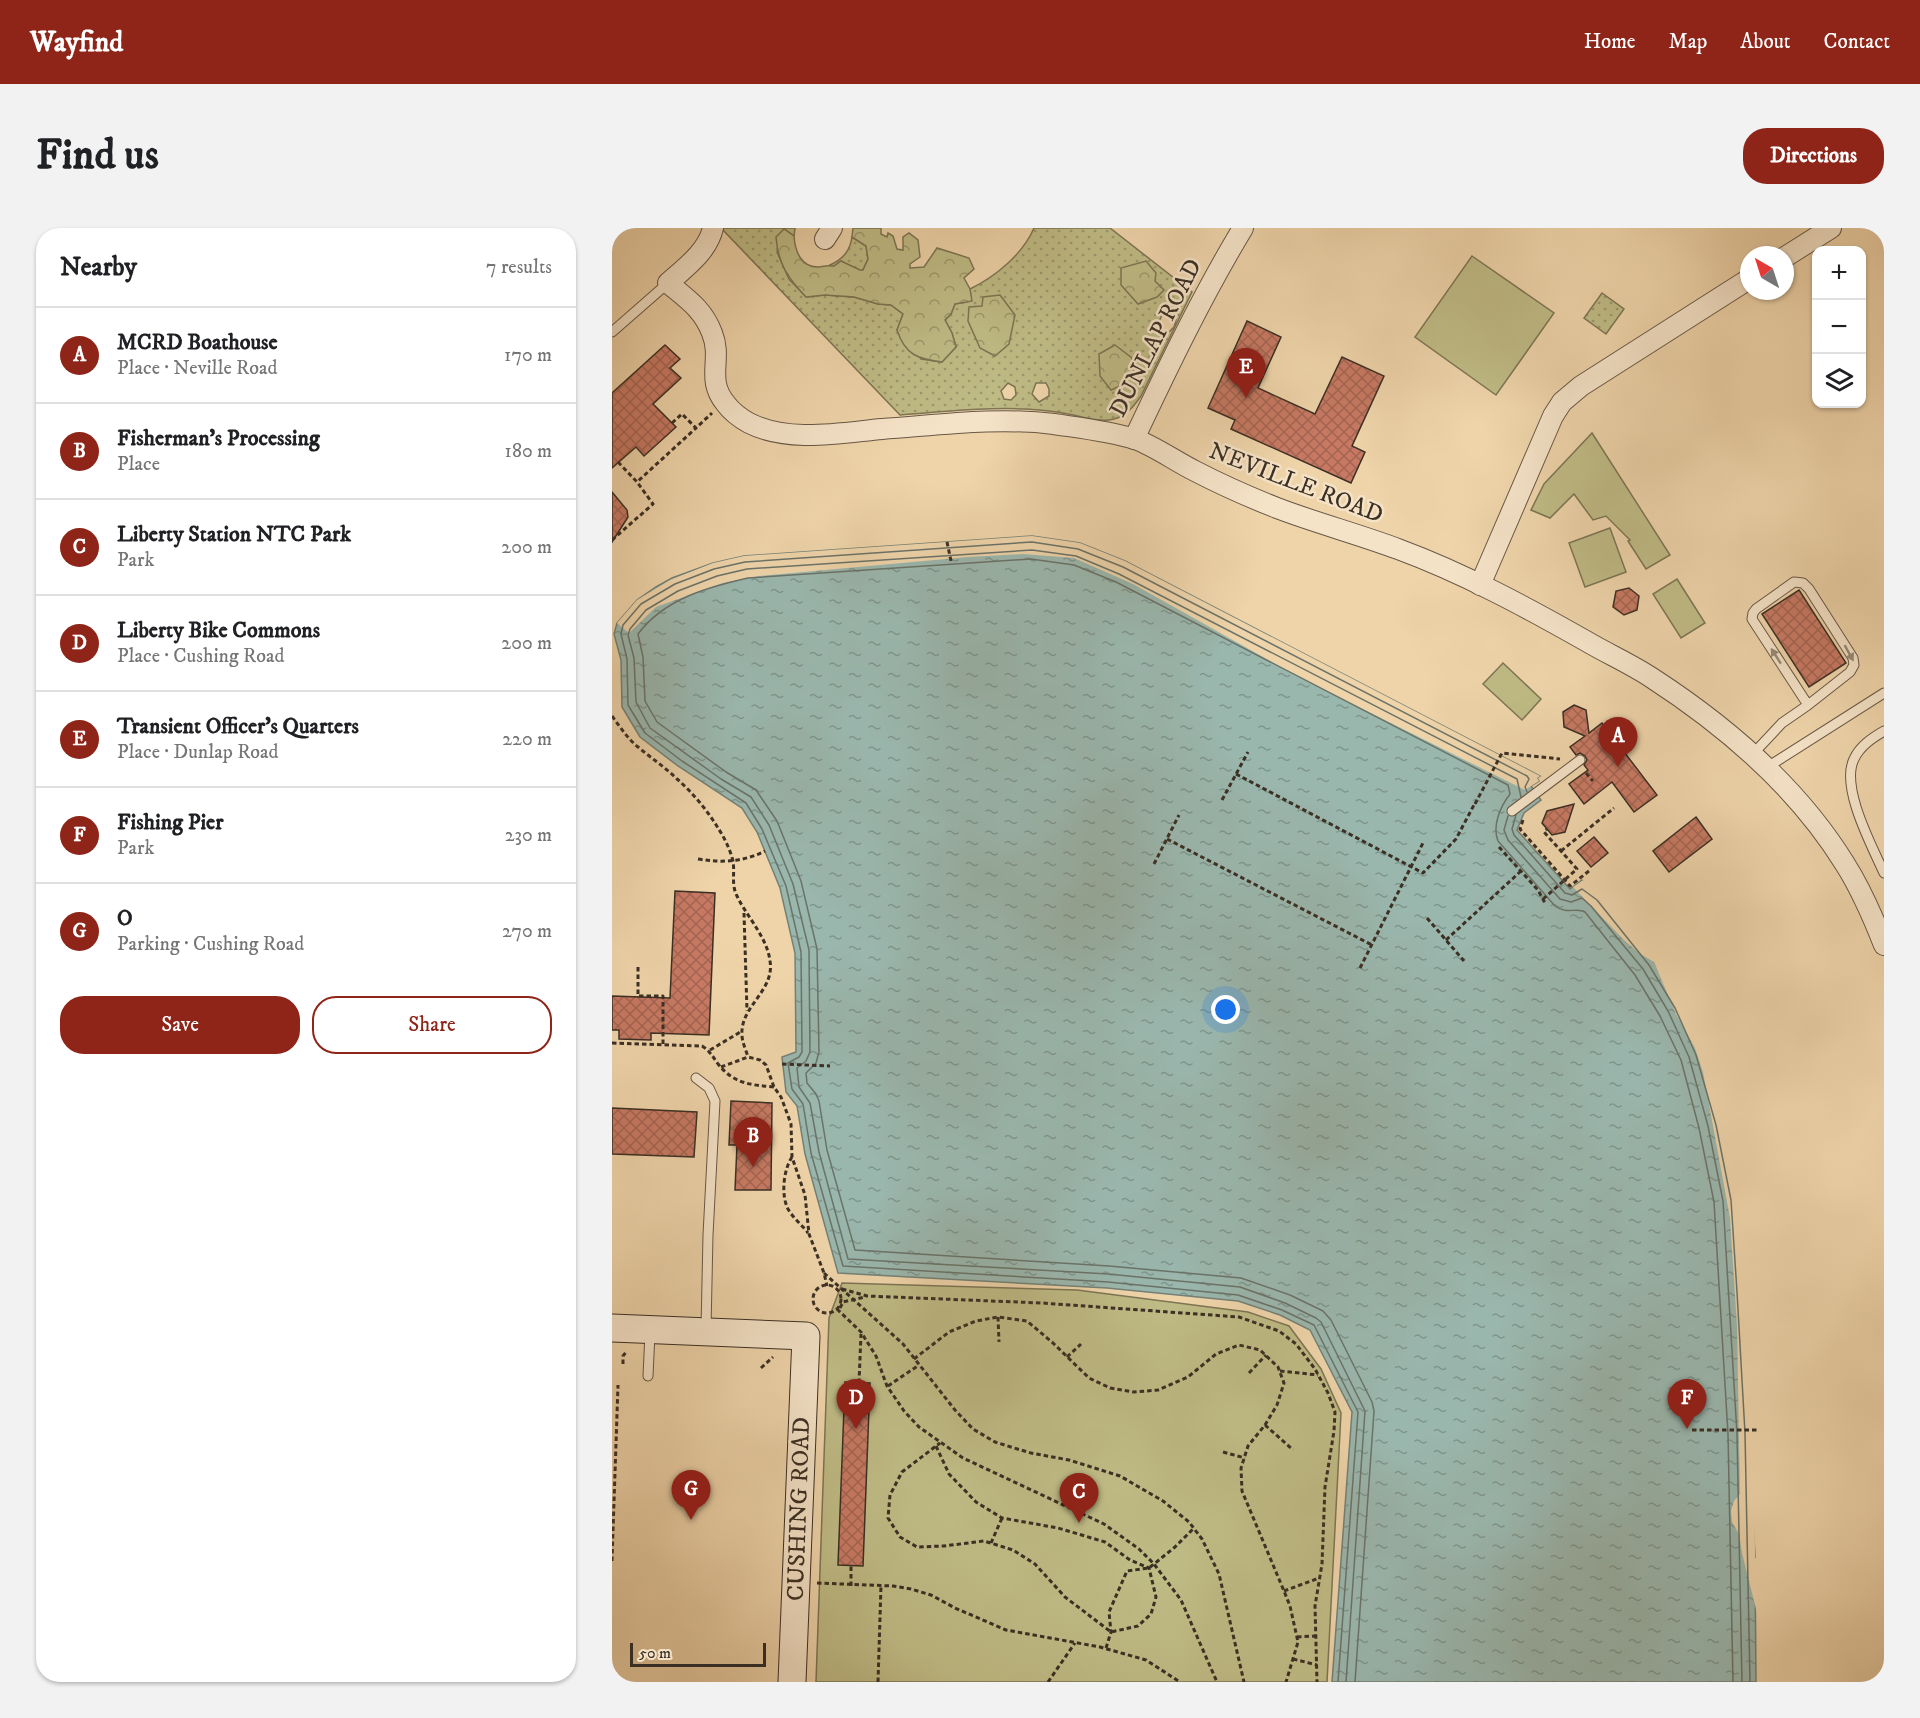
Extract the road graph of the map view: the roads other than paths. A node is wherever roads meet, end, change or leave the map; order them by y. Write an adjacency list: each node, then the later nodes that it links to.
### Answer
1 (713, 228): 5 (street)
2 (1243, 228): 8 (street, DUNLAP ROAD)
3 (1831, 228): 4 (street)
4 (1794, 251)
5 (668, 283): 7 (lane); 8 (street, NEVILLE ROAD)
6 (1740, 285): 9 (street)
7 (612, 332)
8 (1134, 439): 9 (street, NEVILLE ROAD)
9 (1480, 585): 14 (street, NEVILLE ROAD)
10 (1884, 693): 14 (lane)
11 (1808, 705): 11 (lane, one-way to 11); 14 (lane)
12 (1884, 731): 16 (lane)
13 (1578, 761): 15 (lane)
14 (1759, 761): 17 (street, NEVILLE ROAD)
15 (1512, 811)
16 (1884, 873)
17 (1884, 945)
18 (696, 1078): 21 (lane)
19 (612, 1328): 20 (street)
20 (650, 1329): 21 (street); 22 (lane)
21 (706, 1331): 23 (street, CUSHING ROAD)
22 (648, 1376)
23 (792, 1682)

